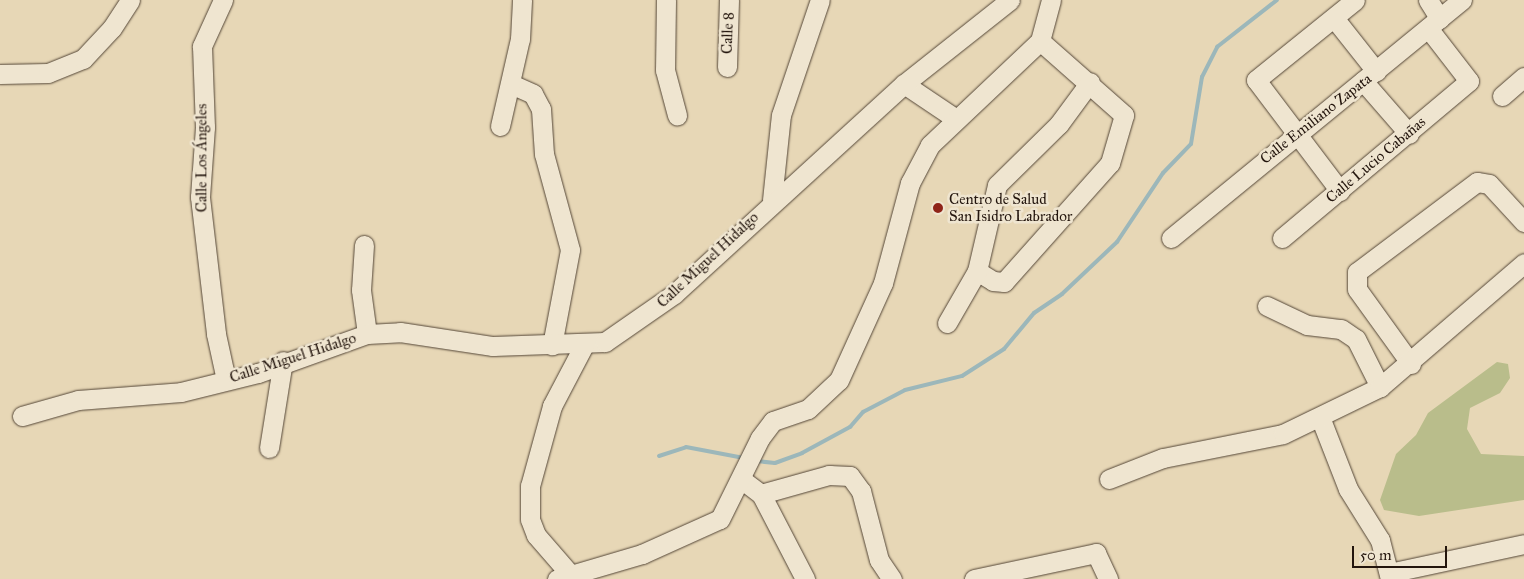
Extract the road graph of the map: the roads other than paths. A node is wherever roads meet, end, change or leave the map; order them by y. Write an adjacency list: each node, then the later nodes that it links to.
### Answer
1 (130, 0): 16 (street)
2 (223, 0): 43 (street, Calle Los Ángeles)
3 (522, 0): 20 (street)
4 (666, 0): 23 (street)
5 (729, 0): 15 (street, Calle 8)
6 (820, 0): 29 (street)
7 (1010, 0): 21 (street, Calle Miguel Hidalgo)
8 (1052, 0): 14 (street)
9 (1355, 0): 12 (street)
10 (1428, 0): 13 (street)
11 (1462, 0): 13 (street, Calle Emiliano Zapata)
12 (1334, 18): 17 (street); 26 (street)
13 (1434, 23): 17 (street, Calle Emiliano Zapata); 27 (street, Calle Lucio Cabañas)
14 (1040, 41): 19 (street); 24 (street)
15 (727, 67)
16 (0, 74)
17 (1370, 76): 26 (street, Calle Emiliano Zapata); 27 (street)
18 (1524, 78): 22 (street)
19 (1090, 82): 35 (street); 35 (street)
20 (511, 84): 25 (street); 39 (street)
21 (904, 84): 24 (street); 29 (street, Calle Miguel Hidalgo)
22 (1502, 96)
23 (677, 115)
24 (956, 119): 48 (street)
25 (500, 126)
26 (1295, 133): 28 (street); 31 (street, Calle Emiliano Zapata)
27 (1409, 134): 28 (street, Calle Lucio Cabañas)
28 (1340, 191): 32 (street, Calle Lucio Cabañas)
29 (772, 200): 40 (street, Calle Miguel Hidalgo)
30 (1524, 222): 42 (street)
31 (1171, 238)
32 (1282, 238)
33 (364, 245): 38 (street)
34 (1524, 263): 42 (street)
35 (977, 271): 37 (street)
36 (1267, 306): 44 (street)
37 (947, 323)
38 (366, 334): 39 (street, Calle Miguel Hidalgo); 41 (street, Calle Miguel Hidalgo)
39 (552, 345): 40 (street, Calle Miguel Hidalgo)
40 (584, 345): 52 (street)
41 (282, 361): 43 (street, Calle Miguel Hidalgo); 47 (street)
42 (1411, 364): 44 (street)
43 (226, 380): 45 (street, Calle Miguel Hidalgo)
44 (1380, 387): 46 (street)
45 (22, 416)
46 (1320, 417): 49 (street); 53 (street)
47 (269, 448)
48 (741, 479): 50 (street); 52 (street)
49 (1109, 479)
50 (761, 494): 54 (street); 55 (street)
51 (1524, 544): 53 (street)
52 (563, 576)
53 (1389, 576)
54 (805, 579)
55 (892, 579)
56 (974, 579): 57 (street)
57 (1108, 579)

